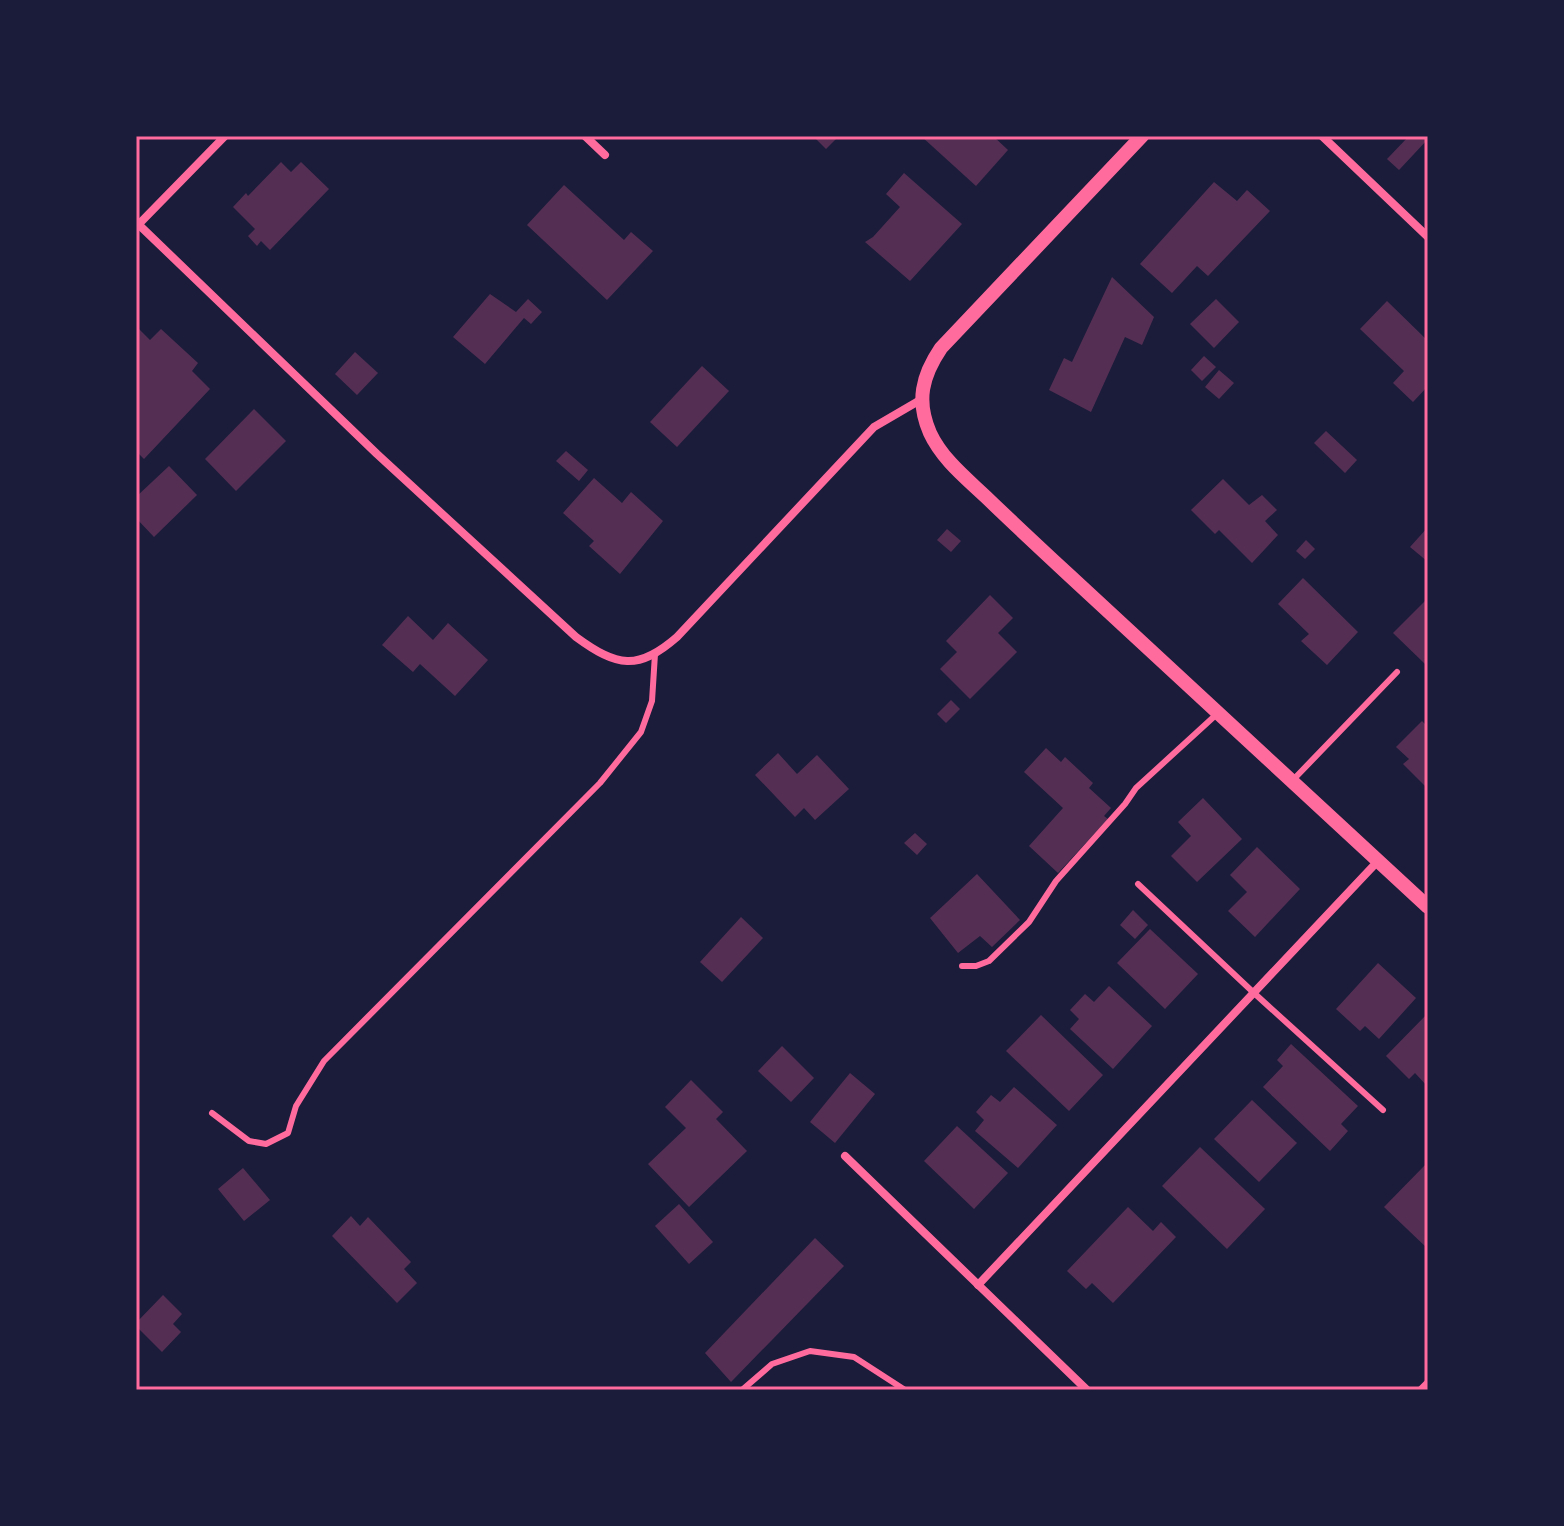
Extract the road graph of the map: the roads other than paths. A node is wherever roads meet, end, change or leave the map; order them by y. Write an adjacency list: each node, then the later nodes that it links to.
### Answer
1 (225, 136): 6 (street)
2 (585, 136): 5 (street)
3 (1142, 136): 8 (street)
4 (1322, 136): 7 (street)
5 (605, 155)
6 (138, 223): 9 (street)
7 (1428, 237)
8 (922, 399): 9 (street); 11 (street)
9 (655, 654): 19 (lane)
10 (1397, 672): 12 (lane)
11 (1218, 713): 12 (street); 16 (lane)
12 (1292, 781): 13 (street)
13 (1378, 861): 15 (street); 17 (street)
14 (1138, 884): 17 (lane)
15 (1428, 907)
16 (962, 966)
17 (1254, 993): 18 (lane); 21 (street)
18 (1383, 1110)
19 (212, 1113)
20 (845, 1156): 21 (street)
21 (978, 1285): 25 (street)
22 (1428, 1383): 26 (street)
23 (742, 1390): 24 (lane)
24 (905, 1390)
25 (1087, 1390)
26 (1421, 1390)

